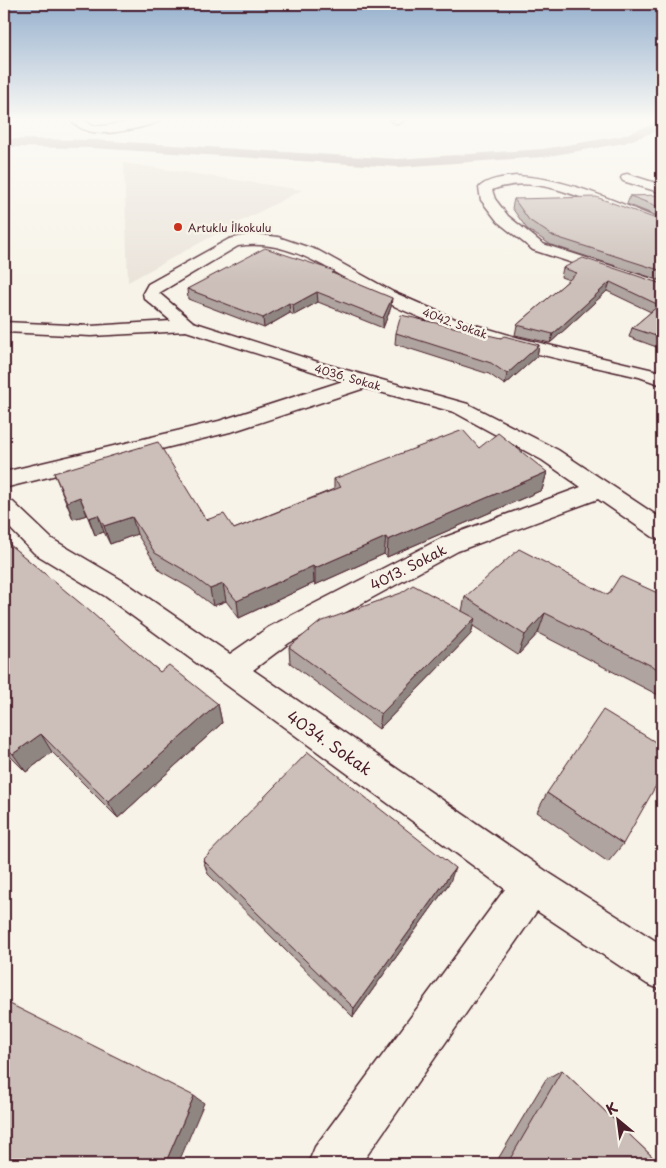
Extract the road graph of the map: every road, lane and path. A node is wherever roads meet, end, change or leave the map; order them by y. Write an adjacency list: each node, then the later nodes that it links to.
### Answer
1 (627, 178): 2 (street)
2 (662, 189)
3 (662, 225): 4 (street)
4 (662, 288)
5 (187, 326): 6 (street, 4036. Sokak); 7 (street, 4042. Sokak); 8 (street, 4036. Sokak)
6 (4, 327)
7 (662, 379)
8 (365, 381): 9 (street); 10 (street, 4036. Sokak)
9 (4, 480)
10 (600, 489): 12 (street, 4036. Sokak); 13 (street, 4013. Sokak)
11 (4, 508): 13 (street, 4034. Sokak)
12 (662, 531)
13 (229, 671): 14 (street, 4034. Sokak)
14 (532, 885): 15 (street, 4034. Sokak); 16 (street)
15 (662, 969)
16 (332, 1164)

